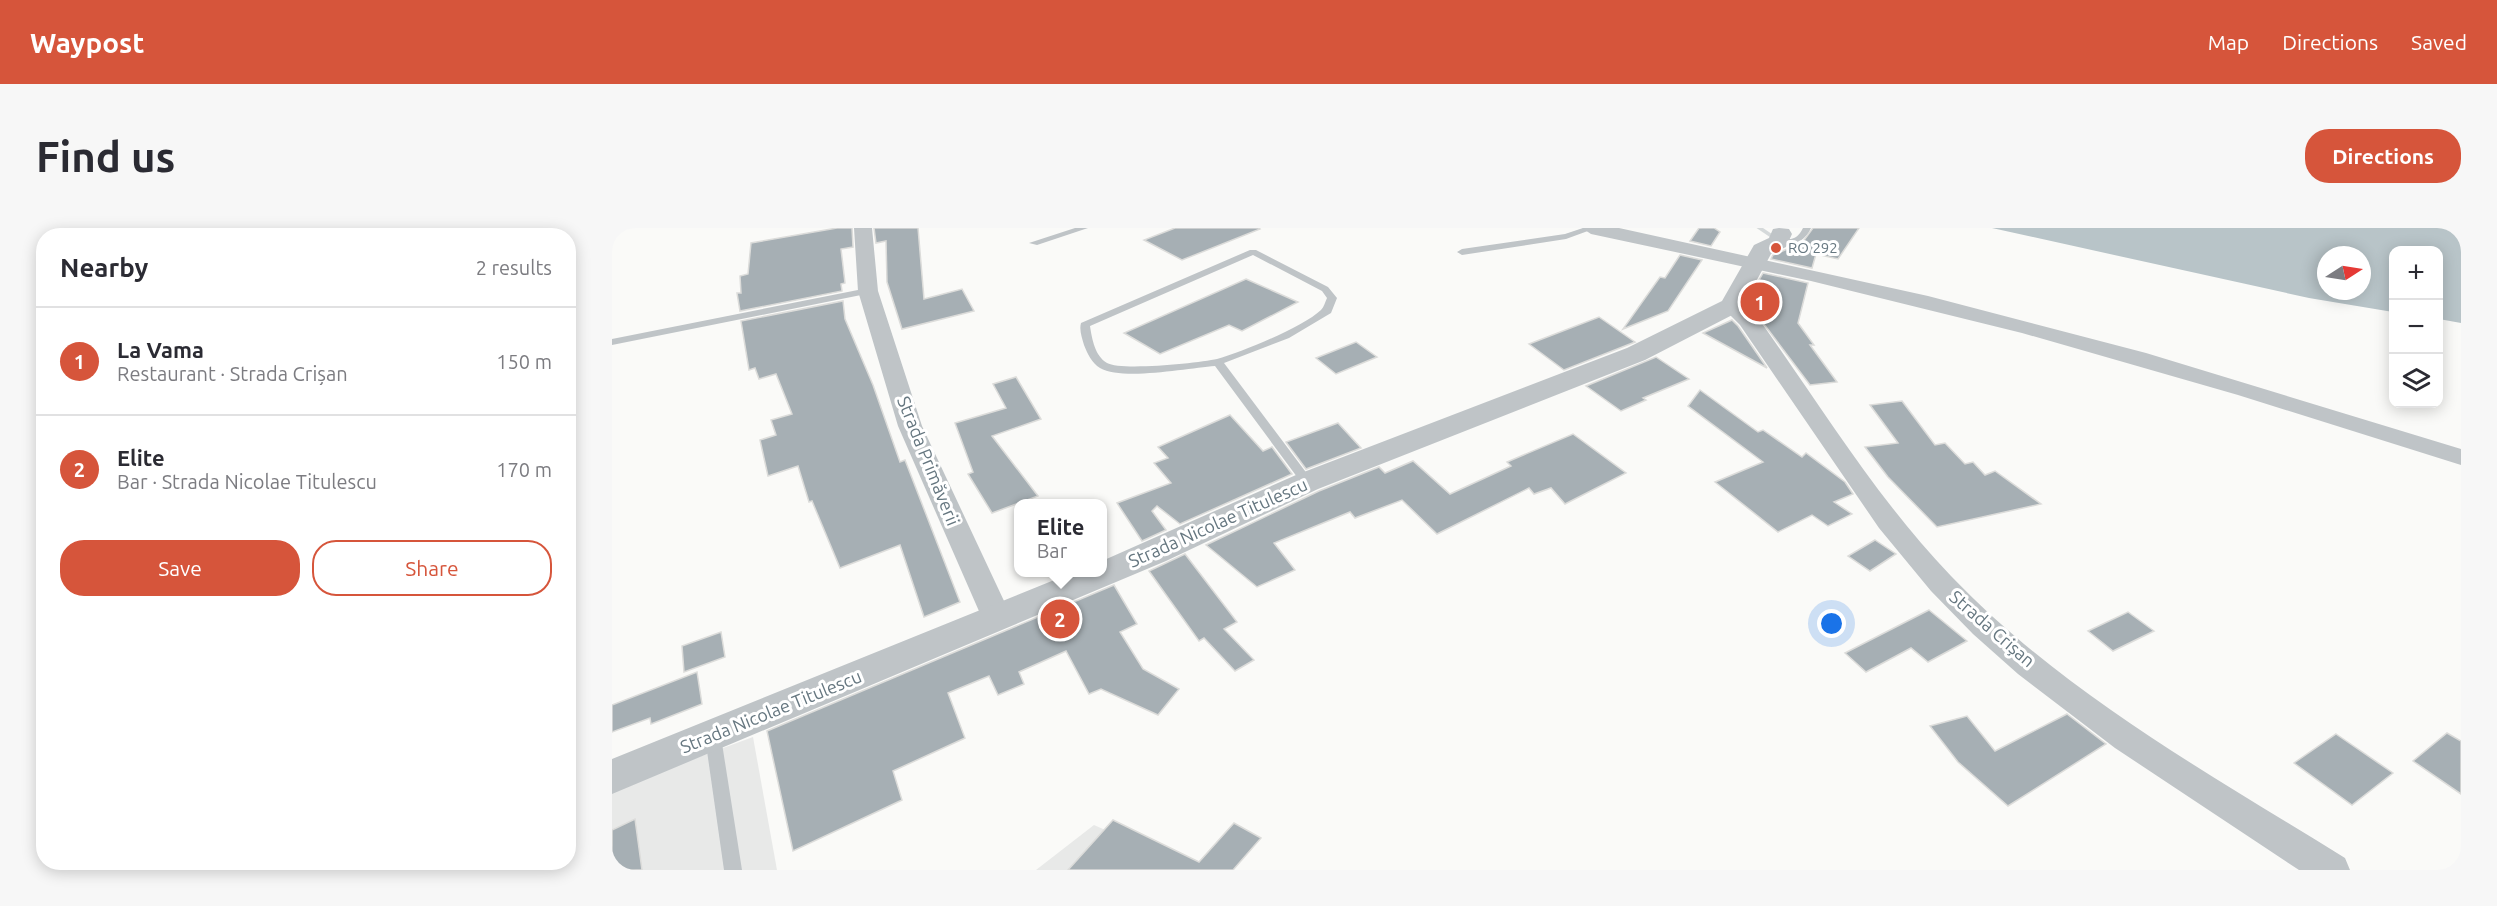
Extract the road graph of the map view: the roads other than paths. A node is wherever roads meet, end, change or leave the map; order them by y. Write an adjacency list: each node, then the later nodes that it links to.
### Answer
1 (863, 228): 8 (street, Strada Primăverii)
2 (1084, 228): 5 (lane)
3 (1591, 228): 6 (street); 7 (lane)
4 (1807, 228): 6 (lane)
5 (1034, 243)
6 (1768, 243): 9 (street); 12 (street)
7 (1462, 252)
8 (868, 291): 10 (lane); 16 (street, Strada Primăverii)
9 (1731, 306): 13 (street, Strada Nicolae Titulescu); 20 (street, Strada Crișan)
10 (612, 342)
11 (1218, 362): 11 (lane); 13 (lane)
12 (2461, 457)
13 (1307, 482): 14 (street, Strada Nicolae Titulescu)
14 (1107, 572)
15 (1096, 577): 16 (street, Strada Nicolae Titulescu)
16 (997, 618): 17 (street, Strada Nicolae Titulescu)
17 (712, 737): 18 (street, Strada Nicolae Titulescu); 19 (lane)
18 (612, 777)
19 (733, 870)
20 (2331, 870)

